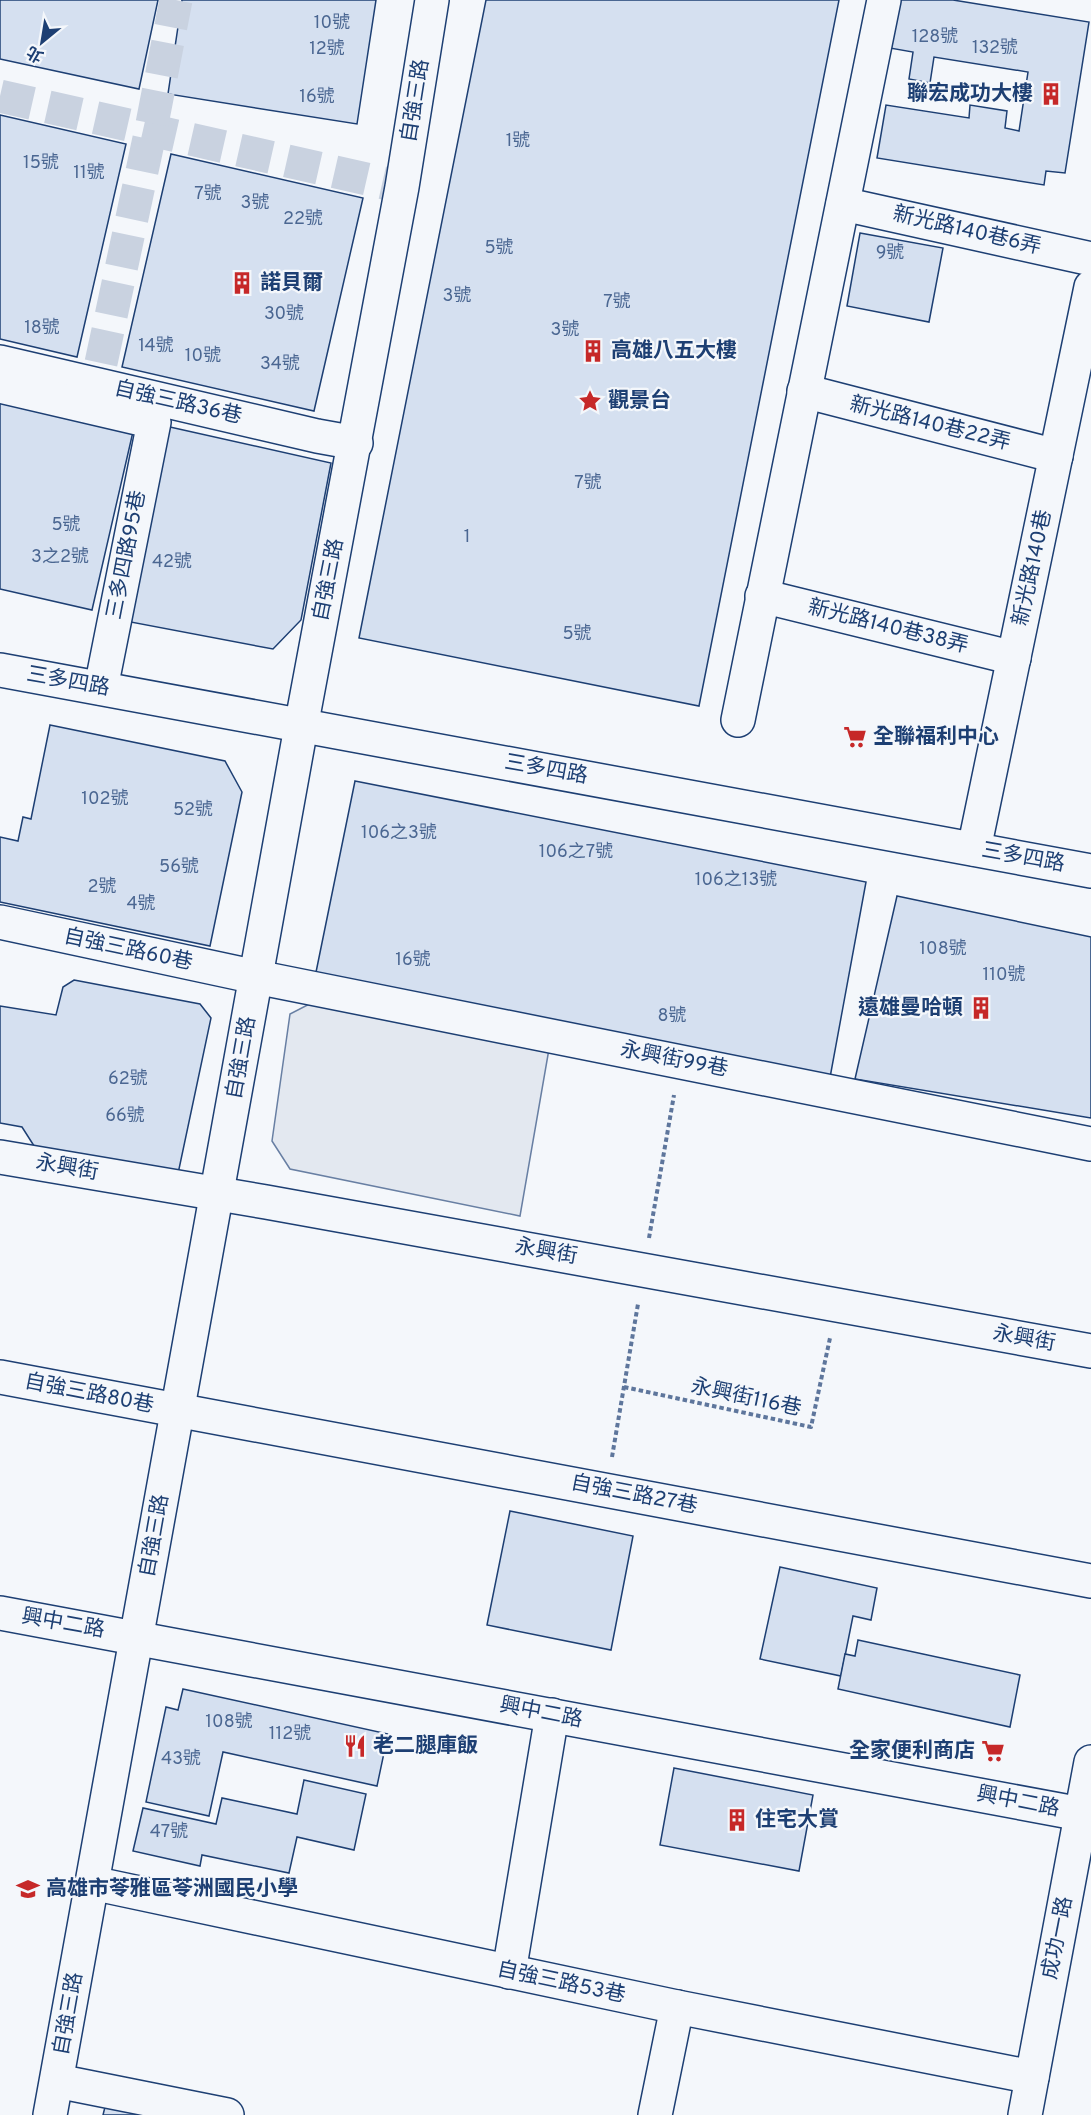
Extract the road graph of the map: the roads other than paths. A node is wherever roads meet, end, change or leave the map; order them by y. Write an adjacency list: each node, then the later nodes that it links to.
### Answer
1 (432, 0): 10 (street, 自強三路)
2 (884, 0): 3 (street)
3 (843, 204): 4 (street, 新光路140巷6弄); 9 (street)
4 (1091, 259)
5 (1091, 287): 11 (street, 新光路140巷)
6 (0, 362): 7 (street, 自強三路36巷)
7 (96, 384): 8 (street); 10 (street, 自強三路36巷); 15 (street, 三多四路95巷)
8 (0, 386)
9 (804, 391): 11 (street, 新光路140巷22弄); 12 (street)
10 (356, 443): 17 (street, 自強三路)
11 (1056, 456): 13 (street, 新光路140巷)
12 (762, 596): 13 (street, 新光路140巷38弄); 16 (street)
13 (1014, 658): 18 (street, 新光路140巷)
14 (0, 670): 15 (street, 三多四路)
15 (101, 688): 17 (street, 三多四路)
16 (738, 720)
17 (301, 727): 18 (street, 三多四路); 21 (street, 自強三路)
18 (974, 849): 19 (street, 三多四路)
19 (1091, 871)
20 (0, 922): 21 (street, 自強三路60巷)
21 (256, 977): 22 (street, 永興街99巷); 24 (street, 自強三路)
22 (1091, 1144)
23 (0, 1157): 24 (street, 永興街)
24 (217, 1193): 25 (street, 永興街); 27 (street, 自強三路)
25 (1091, 1351)
26 (0, 1377): 27 (street, 自強三路80巷)
27 (178, 1410): 28 (street, 自強三路27巷); 30 (street, 自強三路)
28 (1091, 1581)
29 (0, 1613): 30 (street, 興中二路)
30 (137, 1638): 31 (street, 興中二路); 34 (street, 自強三路)
31 (552, 1715): 33 (street, 興中二路); 35 (street)
32 (1091, 1762): 33 (street, 成功一路)
33 (1081, 1814): 37 (street, 成功一路)
34 (92, 1883): 35 (street, 自強三路53巷); 38 (street, 自強三路)
35 (509, 1972): 36 (street, 自強三路53巷)
36 (677, 2007): 37 (street, 自強三路53巷); 41 (street)
37 (1032, 2077): 42 (street, 成功一路)
38 (57, 2081): 39 (street, 自強三路); 40 (street)
39 (51, 2115)
40 (227, 2115)
41 (655, 2115)
42 (1025, 2115)

